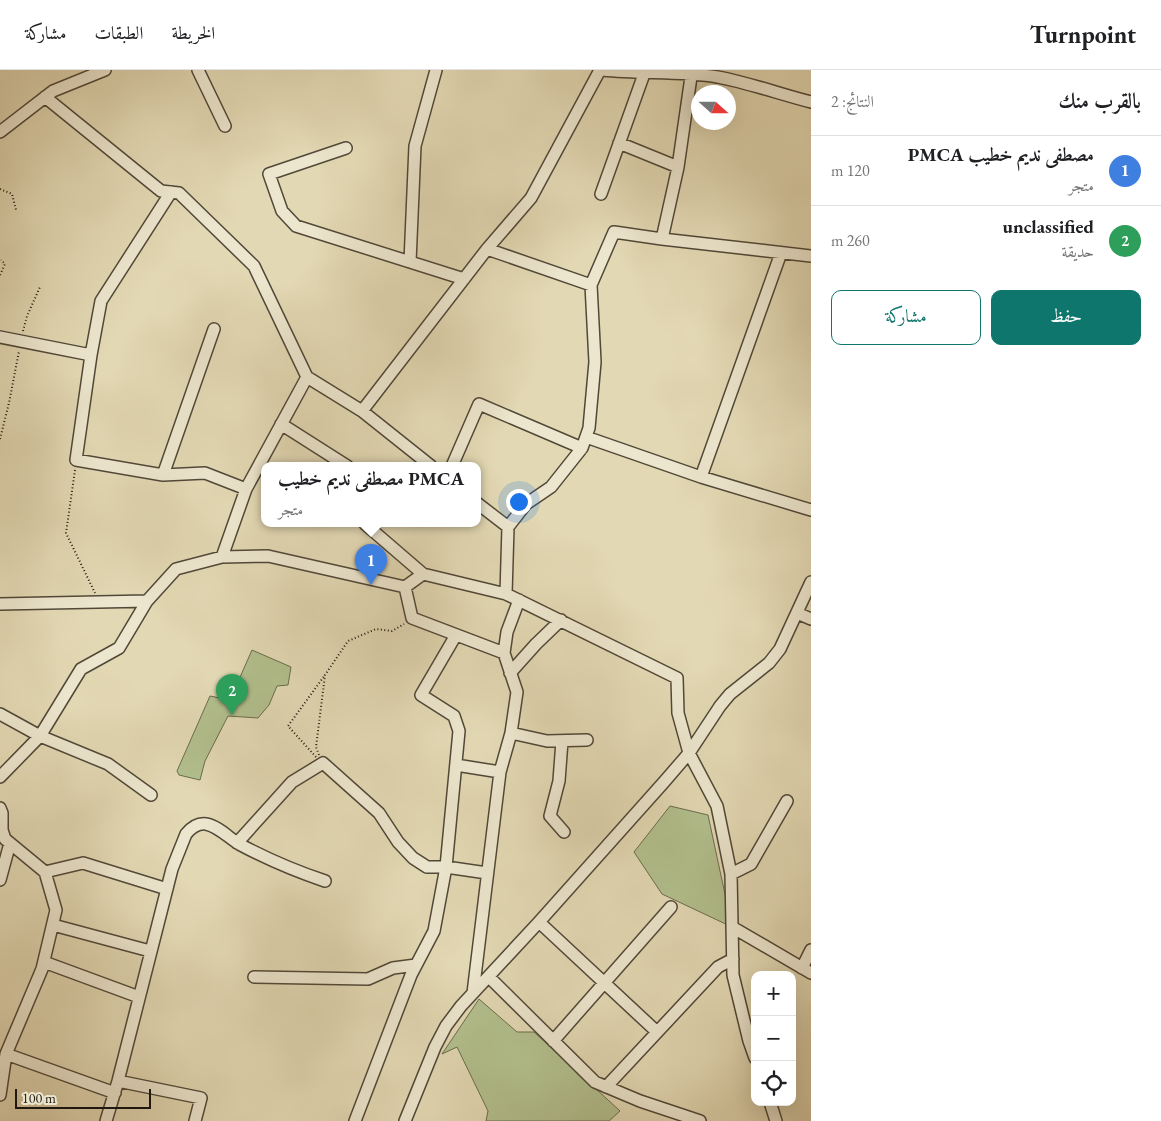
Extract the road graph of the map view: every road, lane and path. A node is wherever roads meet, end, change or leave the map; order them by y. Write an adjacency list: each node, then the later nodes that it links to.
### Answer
1 (105, 70): 7 (street)
2 (198, 70): 9 (street)
3 (436, 70): 23 (street)
4 (601, 70): 6 (street); 19 (street)
5 (692, 72): 6 (street); 8 (street); 13 (street)
6 (644, 74): 11 (street)
7 (45, 98): 10 (street); 15 (street)
8 (811, 102)
9 (225, 126)
10 (0, 132)
11 (619, 143): 13 (street); 16 (street)
12 (346, 148): 23 (street)
13 (678, 167): 18 (street)
14 (0, 189): 17 (path)
15 (171, 192): 31 (street); 32 (street)
16 (601, 194)
17 (16, 210)
18 (662, 239): 20 (street); 26 (street)
19 (488, 249): 25 (street); 26 (street)
20 (781, 253): 21 (street); 42 (street)
21 (811, 256)
22 (1, 260): 24 (path)
23 (410, 262): 25 (street)
24 (0, 275)
25 (464, 279): 33 (street)
26 (591, 285): 36 (street)
27 (40, 287): 30 (path)
28 (214, 329): 41 (street)
29 (0, 337): 30 (street)
30 (20, 341): 31 (street); 35 (path)
31 (91, 355): 37 (street)
32 (307, 377): 33 (street); 34 (street)
33 (362, 411): 39 (street)
34 (281, 424): 38 (street); 43 (street)
35 (0, 439)
36 (584, 442): 40 (street); 42 (street); 47 (street)
37 (76, 460): 41 (street); 54 (path)
38 (341, 462)
39 (427, 462)
40 (454, 462)
41 (163, 475): 43 (street)
42 (701, 477): 45 (street)
43 (246, 489): 48 (street)
44 (481, 505): 47 (street)
45 (811, 510)
46 (368, 527): 49 (street)
47 (508, 527): 52 (street)
48 (222, 557): 51 (street); 55 (street)
49 (423, 574): 51 (street); 52 (street)
50 (811, 582): 57 (street)
51 (406, 587): 58 (street)
52 (506, 594): 53 (street)
53 (520, 600): 60 (street); 62 (street)
54 (99, 601): 55 (street); 56 (street)
55 (147, 601): 67 (street)
56 (0, 604)
57 (796, 613): 59 (street); 70 (street)
58 (412, 618): 61 (street); 64 (path)
59 (811, 619)
60 (560, 620): 63 (street); 70 (street)
61 (456, 635): 62 (street); 72 (street)
62 (504, 653): 63 (street)
63 (510, 673): 66 (street)
64 (325, 676): 71 (path); 71 (path)
65 (0, 714): 67 (street)
66 (511, 733): 69 (street); 73 (street)
67 (40, 736): 74 (street); 75 (street)
68 (587, 740): 69 (street)
69 (562, 741): 78 (street)
70 (689, 753): 84 (street); 89 (street)
71 (323, 764): 80 (street); 81 (street)
72 (456, 765): 73 (street); 81 (street)
73 (500, 772): 83 (street)
74 (0, 776)
75 (151, 796)
76 (787, 801): 84 (street)
77 (0, 808): 79 (street)
78 (564, 832)
79 (10, 843): 82 (street); 85 (street)
80 (237, 843): 86 (street); 87 (street)
81 (446, 867): 83 (street); 96 (street)
82 (45, 872): 87 (street); 90 (street)
83 (487, 873): 101 (street)
84 (731, 874): 91 (street)
85 (0, 880)
86 (325, 881)
87 (167, 889): 93 (street)
88 (671, 907): 100 (street)
89 (539, 922): 99 (street); 100 (street)
90 (53, 924): 93 (street); 95 (street)
91 (732, 927): 94 (street); 97 (street)
92 (811, 950): 97 (street)
93 (150, 952): 102 (street)
94 (733, 959): 103 (street); 105 (street)
95 (44, 962): 102 (street); 106 (street)
96 (416, 965): 98 (street); 114 (street)
97 (807, 971)
98 (254, 977)
99 (489, 977): 101 (street); 104 (street)
100 (605, 983): 103 (street); 104 (street)
101 (473, 993): 115 (street)
102 (139, 997): 107 (street)
103 (657, 1032): 108 (street)
104 (553, 1041): 108 (street)
105 (751, 1047)
106 (6, 1054): 109 (street); 110 (street)
107 (118, 1081): 109 (street); 113 (street)
108 (606, 1087): 116 (street)
109 (115, 1093): 112 (street)
110 (0, 1095)
111 (771, 1106): 117 (street)
112 (106, 1121)
113 (195, 1121)
114 (355, 1121)
115 (405, 1121)
116 (700, 1121)
117 (776, 1121)

